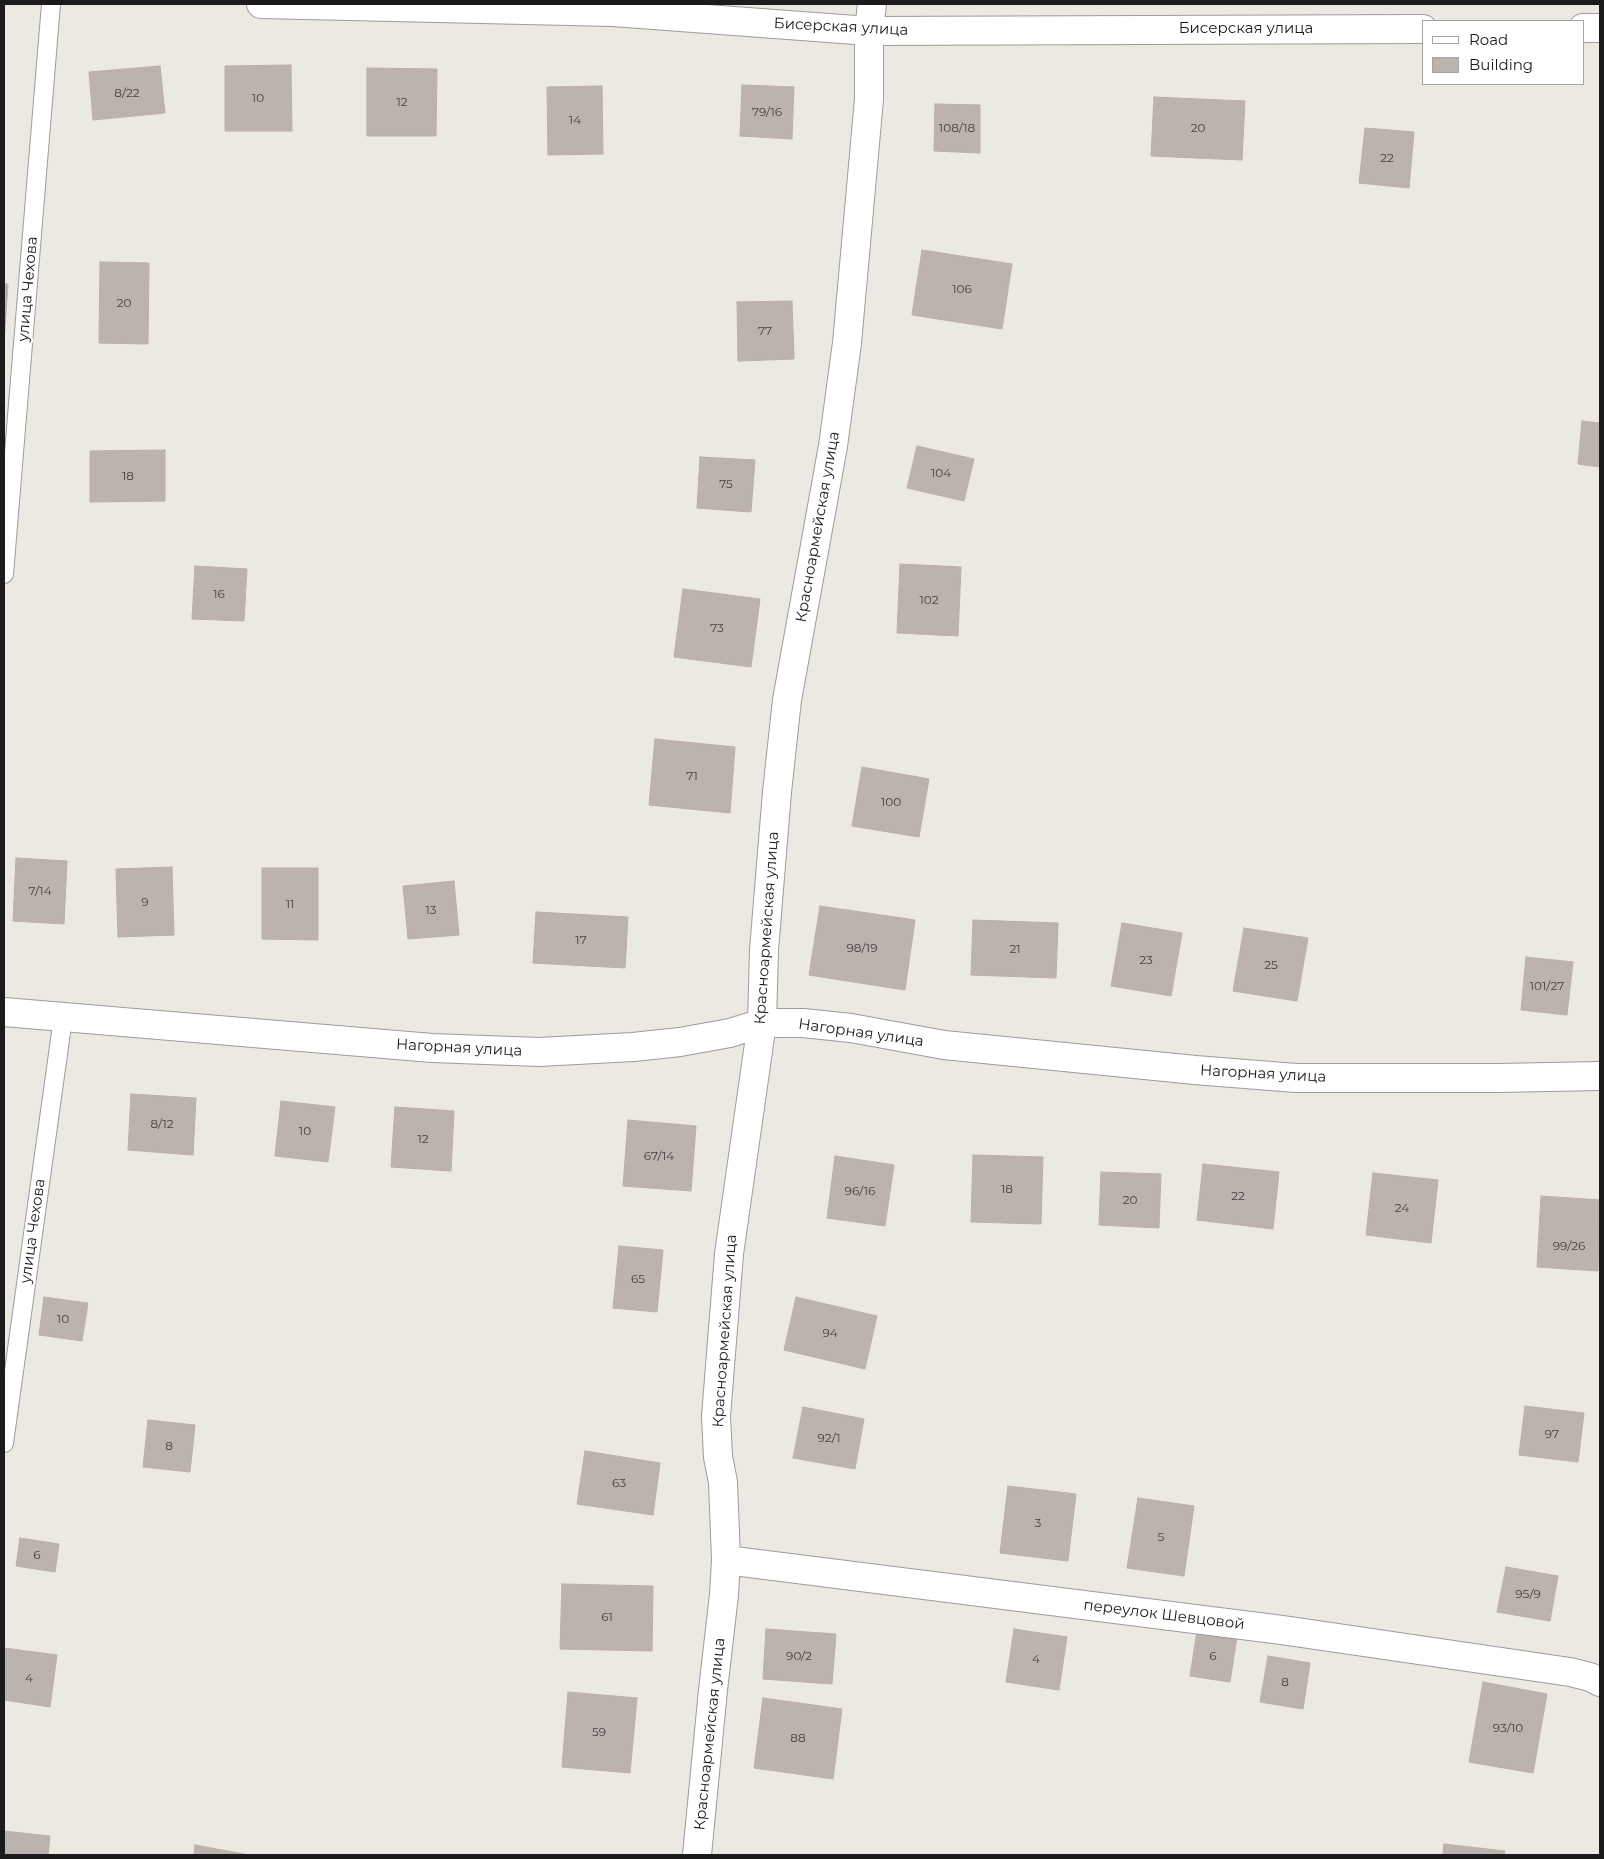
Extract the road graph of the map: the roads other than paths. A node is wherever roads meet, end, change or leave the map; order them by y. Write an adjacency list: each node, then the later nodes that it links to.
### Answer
1 (51, 4): 8 (lane, улица Чехова)
2 (261, 4): 7 (street, Бисерская улица)
3 (872, 4): 7 (street, Красноармейская улица)
4 (1584, 28): 5 (street)
5 (1600, 28)
6 (1422, 29): 7 (street, Бисерская улица)
7 (869, 31): 11 (street, Красноармейская улица)
8 (4, 574)
9 (4, 1012): 10 (street, Нагорная улица)
10 (63, 1018): 11 (street, Нагорная улица); 13 (lane, улица Чехова)
11 (762, 1023): 12 (street, Нагорная улица); 14 (street, Красноармейская улица)
12 (1600, 1076)
13 (4, 1444)
14 (726, 1560): 15 (street, переулок Шевцовой); 16 (street, Красноармейская улица)
15 (1600, 1682)
16 (698, 1855)

